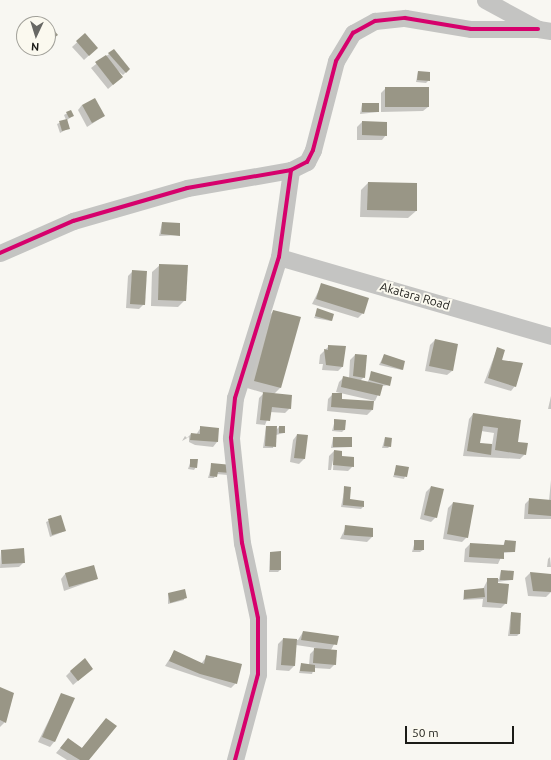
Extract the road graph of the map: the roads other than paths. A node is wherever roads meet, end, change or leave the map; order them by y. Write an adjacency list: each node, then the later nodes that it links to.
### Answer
1 (485, 0): 2 (street)
2 (544, 30): 3 (street)
3 (291, 170): 4 (street); 5 (street)
4 (0, 253)
5 (279, 257): 6 (street, Akatara Road); 7 (street)
6 (551, 336)
7 (235, 760)

